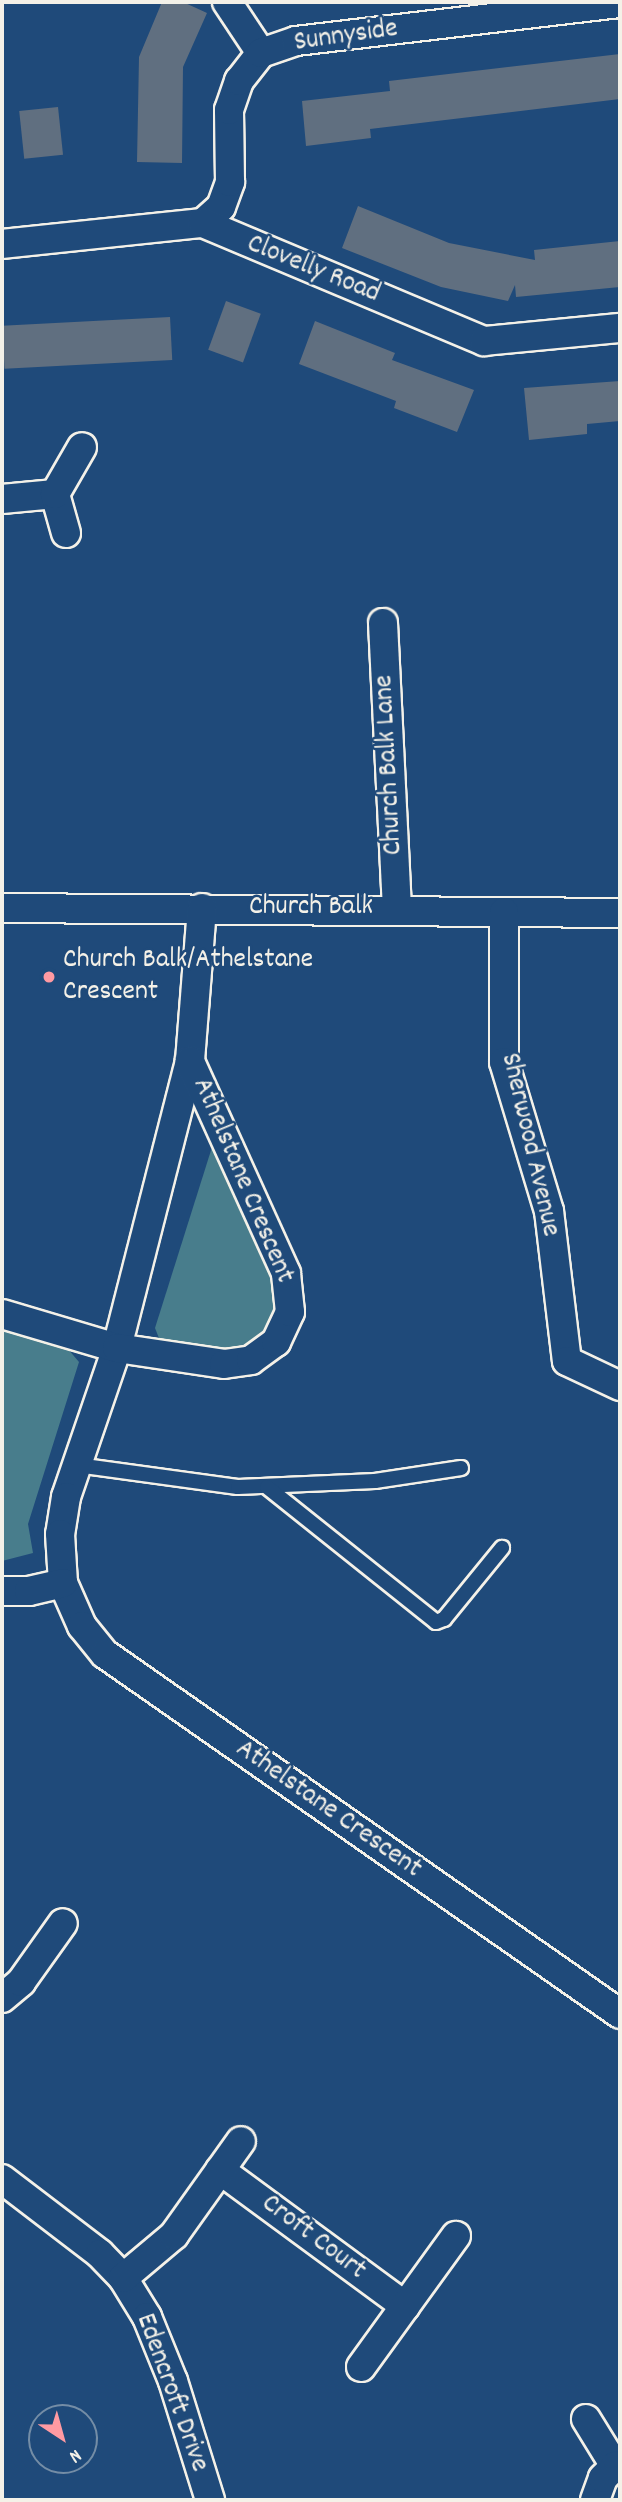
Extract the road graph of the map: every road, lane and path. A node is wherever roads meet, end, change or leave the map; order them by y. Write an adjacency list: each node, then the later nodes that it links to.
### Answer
1 (227, 2): 4 (street)
2 (620, 3): 3 (street, Sunnyside)
3 (566, 6): 4 (street, Sunnyside)
4 (261, 53): 5 (street, Sunnyside)
5 (203, 223): 6 (street, Clovelly Road); 7 (street, Clovelly Road)
6 (2, 244)
7 (620, 328)
8 (82, 447): 9 (street)
9 (55, 494): 10 (street); 11 (street)
10 (2, 499)
11 (66, 533)
12 (383, 622): 15 (street, Church Balk Lane)
13 (2, 908): 14 (street, Church Balk)
14 (202, 908): 15 (street, Church Balk); 18 (street, Athelstane Crescent)
15 (397, 908): 16 (street, Church Balk)
16 (504, 912): 17 (street, Church Balk); 21 (street, Sherwood Avenue)
17 (620, 913)
18 (190, 1061): 20 (street, Athelstane Crescent); 20 (street, Athelstane Crescent)
19 (2, 1314): 20 (street, Athelstane Crescent)
20 (117, 1348): 22 (street, Athelstane Crescent)
21 (620, 1386)
22 (77, 1465): 24 (lane); 26 (street, Athelstane Crescent)
23 (461, 1468): 24 (lane)
24 (267, 1487): 25 (lane)
25 (502, 1548)
26 (63, 1583): 27 (street); 30 (street, Athelstane Crescent)
27 (2, 1591)
28 (62, 1923): 29 (street)
29 (2, 1998)
30 (620, 2014)
31 (241, 2141): 32 (street)
32 (220, 2170): 35 (street); 36 (street, Croft Court)
33 (2, 2179): 35 (street, Edencroft Drive)
34 (456, 2236): 36 (street)
35 (123, 2278): 40 (street, Edencroft Drive)
36 (405, 2306): 37 (street)
37 (361, 2367)
38 (586, 2419): 39 (street)
39 (617, 2465): 41 (street)
40 (210, 2500)
41 (595, 2500)

